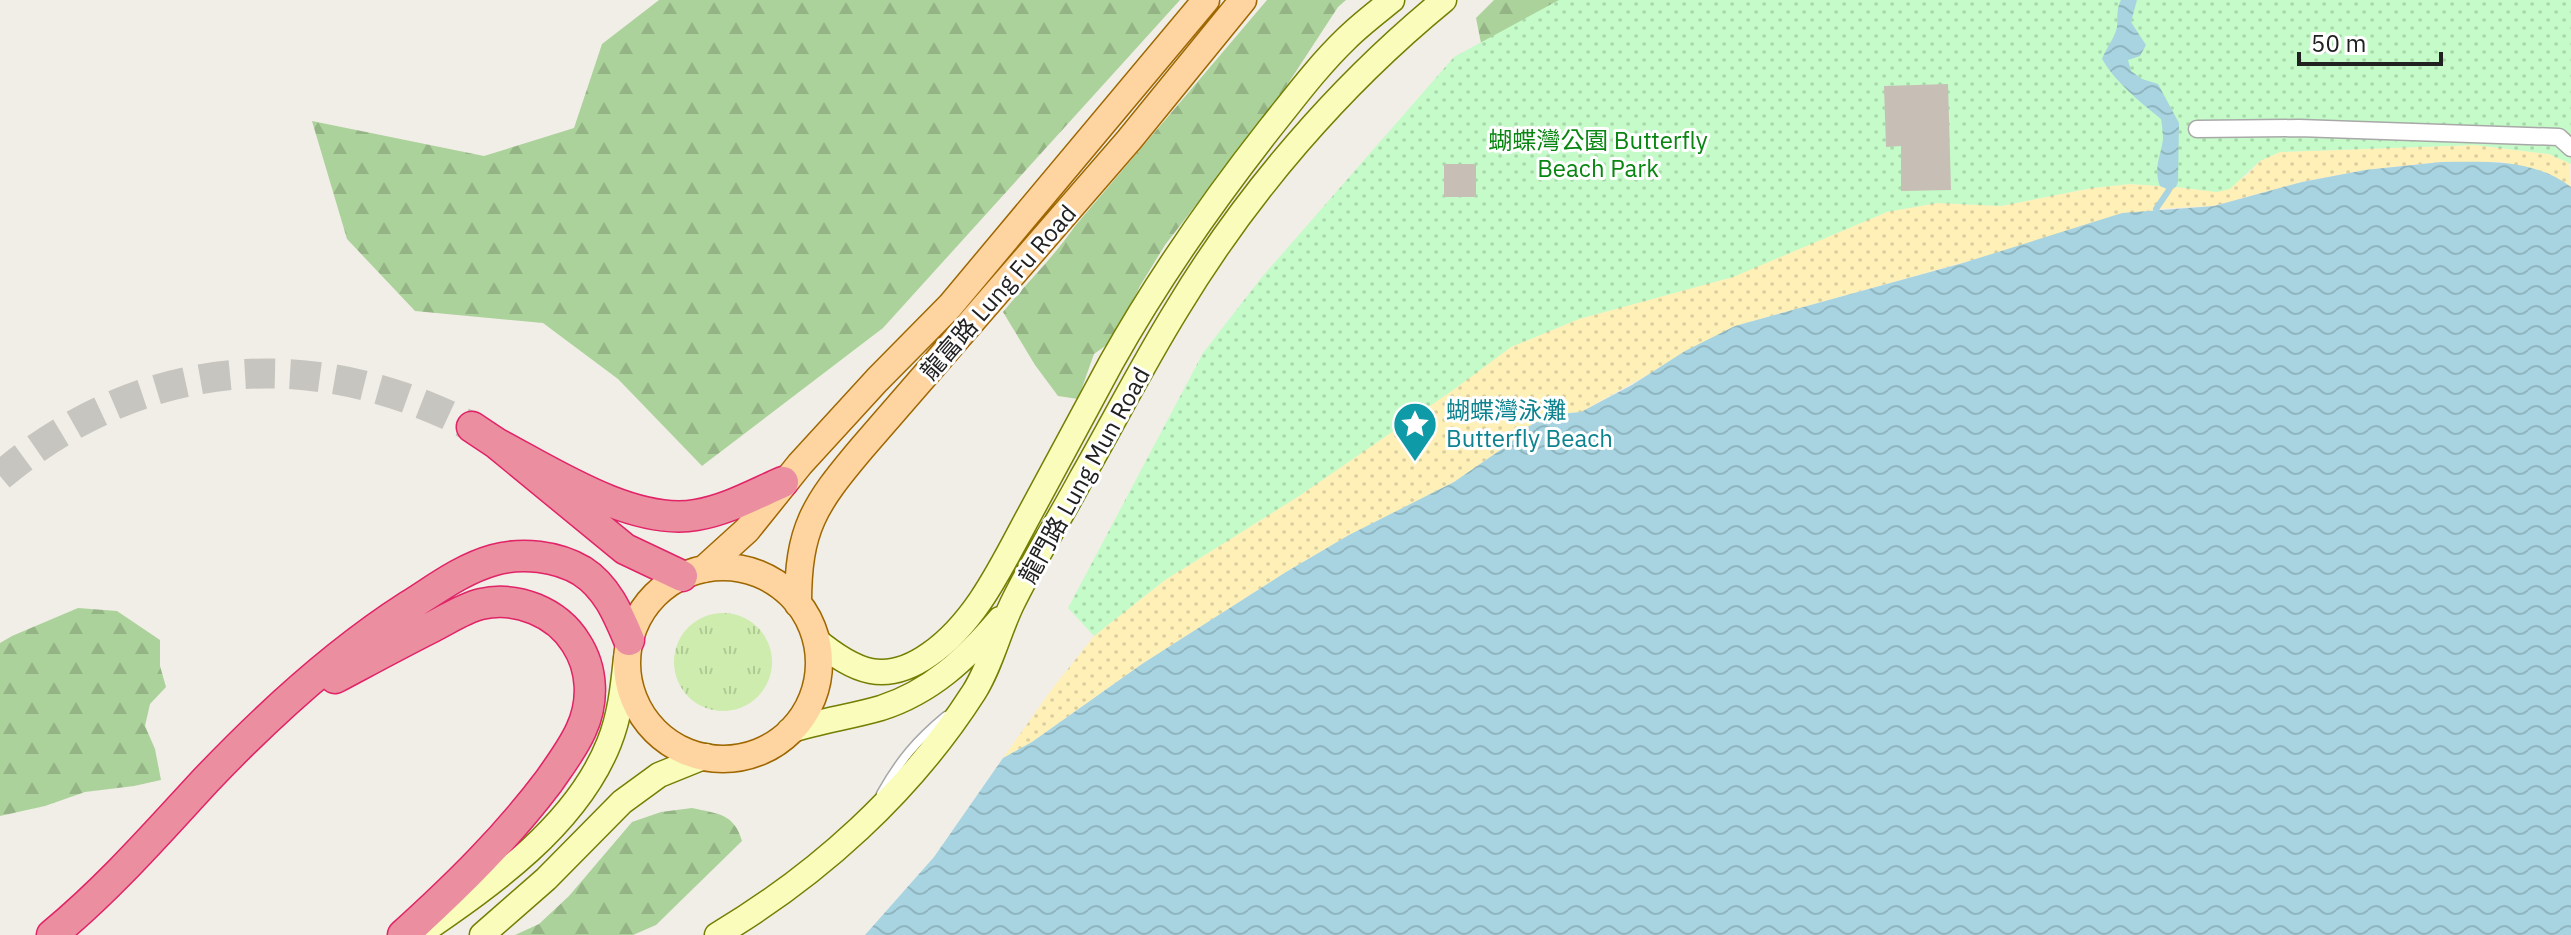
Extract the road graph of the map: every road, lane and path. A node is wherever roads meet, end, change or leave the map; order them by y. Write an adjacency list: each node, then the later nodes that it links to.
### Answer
1 (1206, 0): 7 (main road, 龍富路 Lung Fu Road)
2 (1243, 0): 10 (main road, 龍富路 Lung Fu Road)
3 (1392, 0): 9 (main road, 龍門路 Lung Mun Road)
4 (1444, 0): 11 (main road, 龍門路 Lung Mun Road)
5 (2197, 129): 6 (street)
6 (2571, 148)
7 (783, 482): 8 (main road, 龍富路 Lung Fu Road); 8 (highway)
8 (693, 572): 10 (main road, 龍富路 Lung Fu Road); 13 (main road, 龍富路 Lung Fu Road)
9 (985, 593): 12 (main road, 龍富路 Lung Fu Road)
10 (798, 604): 12 (main road, 龍富路 Lung Fu Road)
11 (1011, 606): 15 (main road); 23 (main road, 龍門路 Lung Mun Road)
12 (816, 640): 15 (main road, 龍富路 Lung Fu Road)
13 (628, 649): 14 (highway); 16 (main road, 龍富路 Lung Fu Road); 21 (main road, 龍富路 Lung Fu Road)
14 (275, 713): 17 (highway); 20 (highway)
15 (789, 731): 16 (main road, 龍富路 Lung Fu Road)
16 (706, 756): 22 (main road)
17 (97, 897): 18 (highway); 19 (lane)
18 (52, 935)
19 (70, 935)
20 (403, 935)
21 (418, 935)
22 (482, 935)
23 (717, 935)

